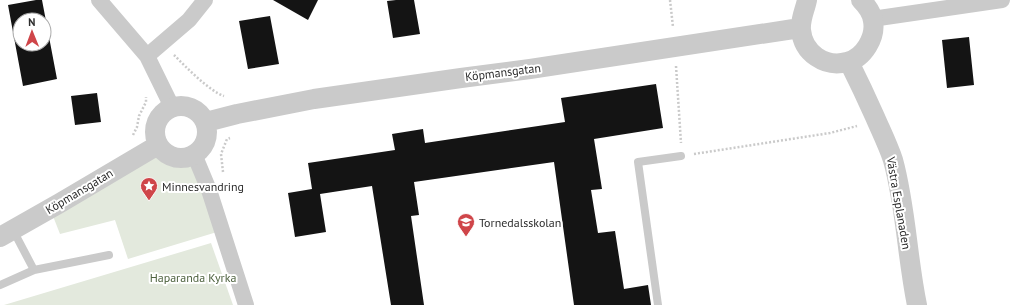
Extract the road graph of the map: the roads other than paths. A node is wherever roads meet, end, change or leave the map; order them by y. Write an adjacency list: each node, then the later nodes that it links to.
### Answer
1 (99, 0): 8 (street)
2 (206, 0): 8 (street)
3 (861, 0): 6 (street)
4 (1002, 0): 6 (street)
5 (809, 3): 7 (street)
6 (872, 19): 9 (street)
7 (800, 28): 9 (street); 11 (street, Köpmansgatan)
8 (148, 56): 10 (street)
9 (849, 62): 21 (street, Västra Esplanaden)
10 (172, 107): 11 (street); 12 (street)
11 (206, 122): 13 (street)
12 (158, 145): 13 (street); 15 (street, Köpmansgatan)
13 (194, 154): 19 (street)
14 (681, 156): 20 (lane)
15 (7, 234): 17 (lane)
16 (108, 255): 17 (lane)
17 (34, 270): 18 (lane)
18 (0, 285)
19 (246, 305)
20 (658, 305)
21 (917, 305)

